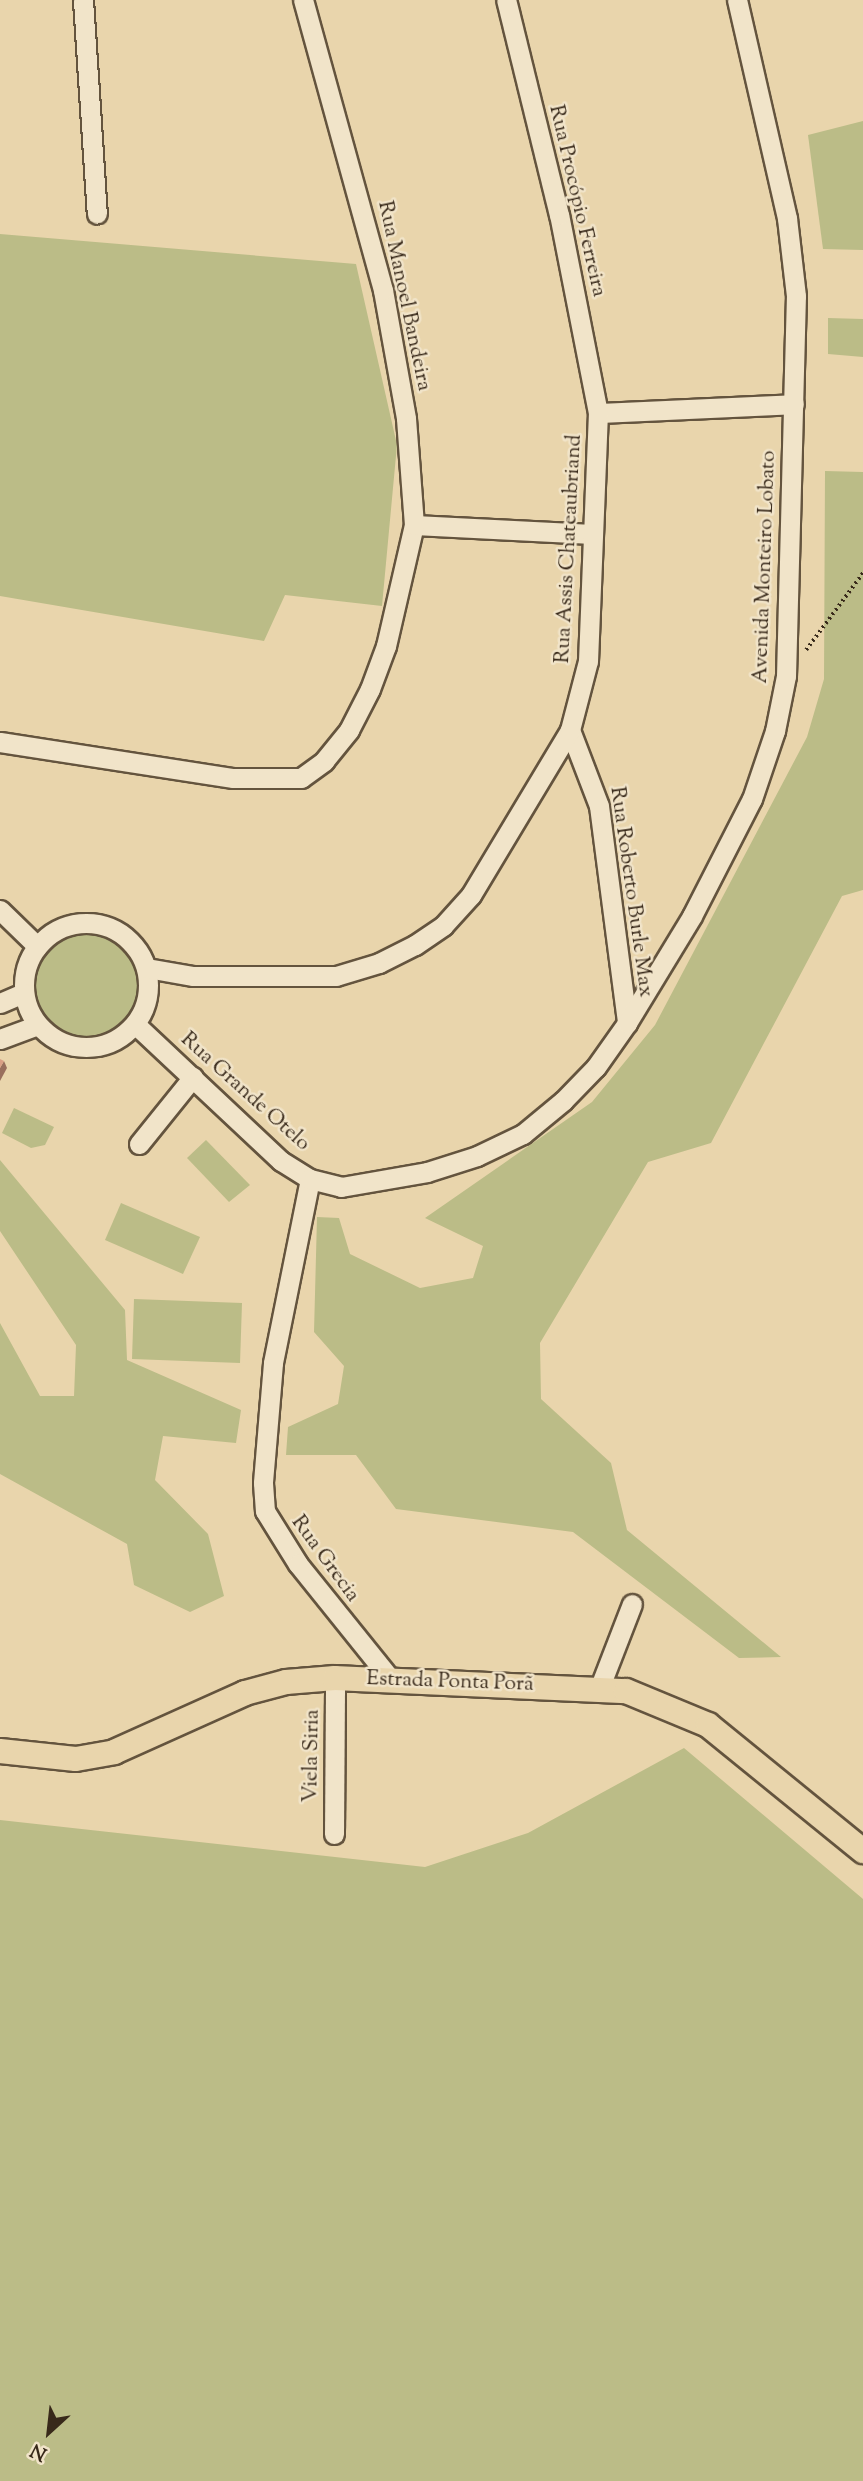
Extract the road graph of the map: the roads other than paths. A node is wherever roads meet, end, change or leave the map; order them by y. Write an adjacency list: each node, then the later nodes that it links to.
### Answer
1 (83, 0): 5 (street)
2 (303, 0): 8 (street, Rua Manoel Bandeira)
3 (506, 0): 7 (street, Rua Procópio Ferreira)
4 (737, 0): 6 (street, Avenida Monteiro Lobato)
5 (97, 214)
6 (794, 404): 7 (street); 17 (street, Avenida Monteiro Lobato)
7 (598, 413): 9 (street, Rua Assis Chateaubriand)
8 (414, 525): 9 (street); 11 (street, Rua Manoel Bandeira)
9 (593, 534): 10 (street, Rua Assis Chateaubriand)
10 (570, 730): 14 (street, Rua Assis Chateaubriand); 17 (street, Rua Roberto Burle Max)
11 (0, 743)
12 (0, 910): 13 (street)
13 (37, 946): 14 (street); 15 (street)
14 (147, 968): 18 (street)
15 (24, 993): 16 (street); 19 (street)
16 (0, 1003)
17 (627, 1023): 23 (street, Avenida Monteiro Lobato)
18 (135, 1024): 19 (street); 21 (street, Rua Grande Otelo)
19 (38, 1025): 20 (street)
20 (0, 1039)
21 (193, 1077): 22 (street); 23 (street, Rua Grande Otelo)
22 (139, 1144)
23 (310, 1179): 24 (street, Rua Grande Otelo)
24 (273, 1363): 27 (street, Rua Grecia)
25 (632, 1604): 28 (street)
26 (335, 1678): 27 (main road, Estrada Ponta Porã); 29 (main road, Estrada Ponta Porã); 30 (street, Viela Siria)
27 (392, 1681): 28 (main road, Estrada Ponta Porã)
28 (599, 1689): 31 (main road, Estrada Ponta Porã)
29 (0, 1751)
30 (334, 1834)
31 (863, 1851)

